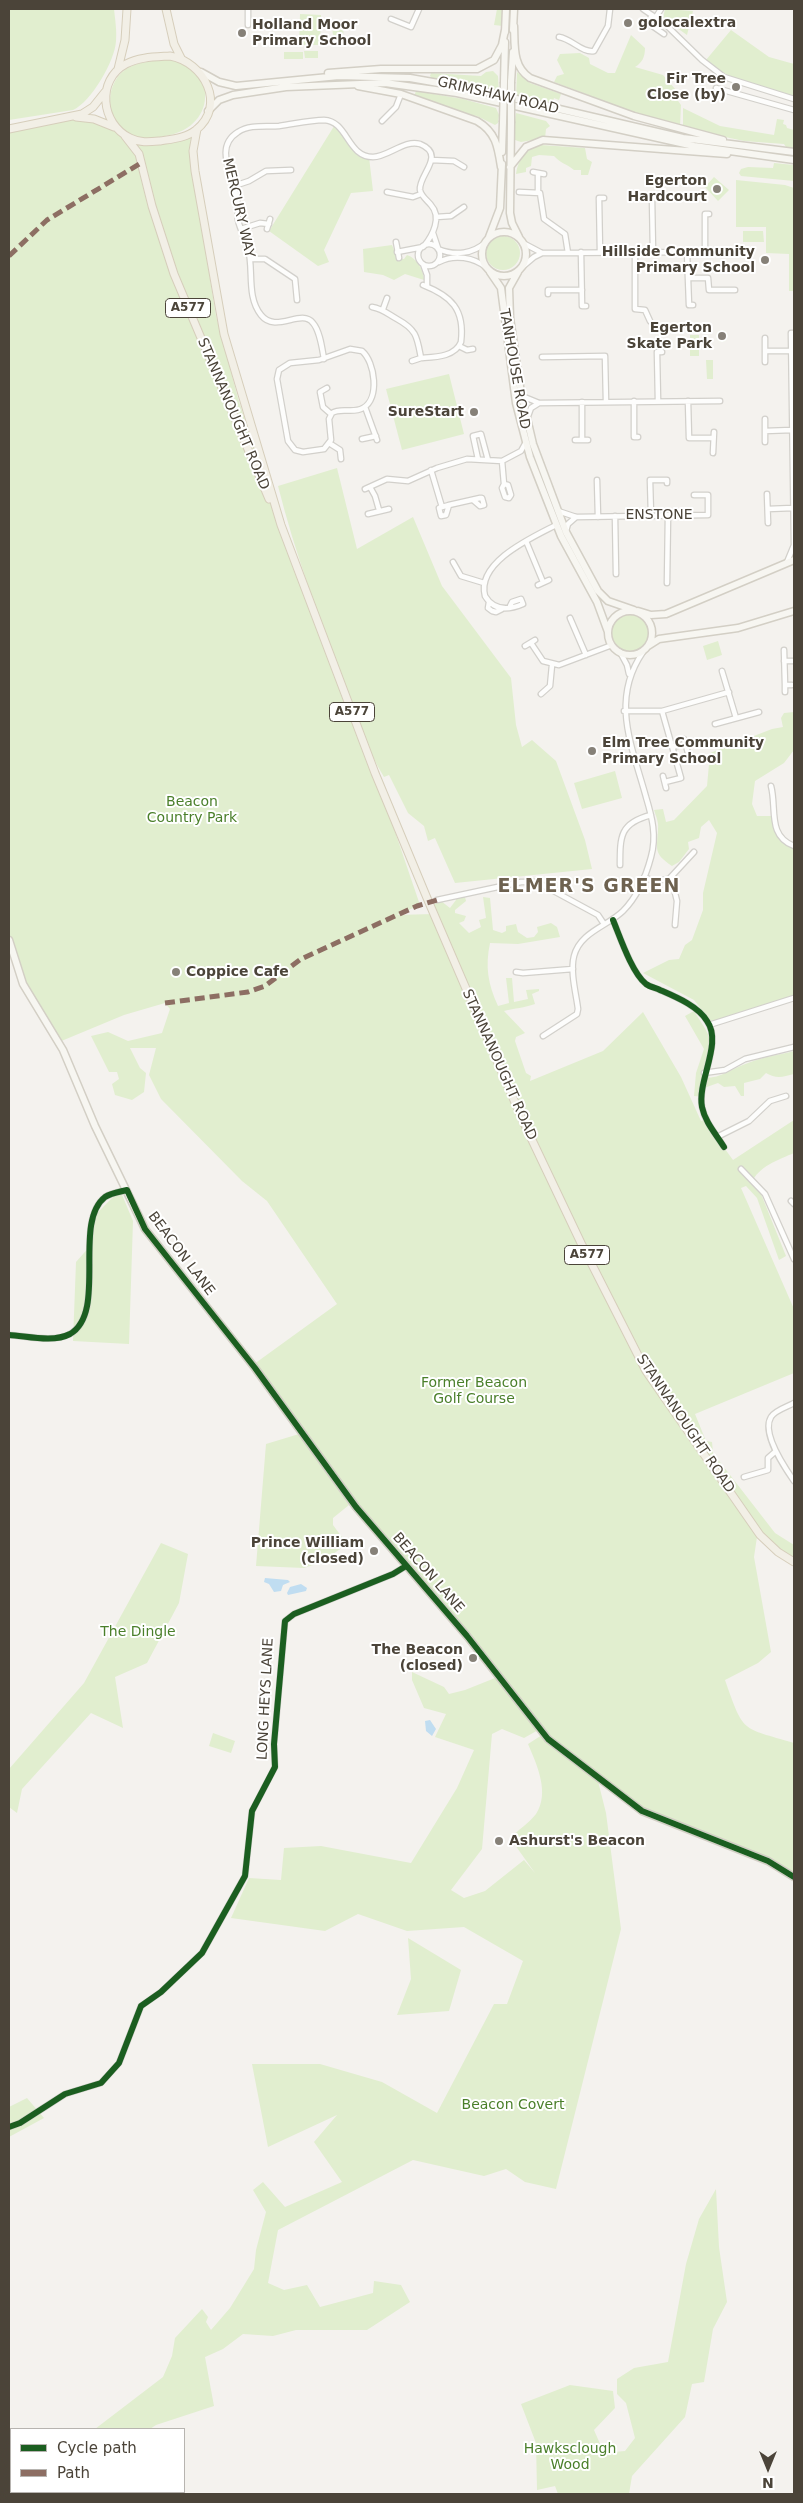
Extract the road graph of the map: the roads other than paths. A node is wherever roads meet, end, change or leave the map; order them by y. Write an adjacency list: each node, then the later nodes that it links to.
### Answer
1 (127, 9): 20 (main road, A577)
2 (166, 9): 19 (main road)
3 (248, 9): 12 (street)
4 (419, 9): 11 (street)
5 (506, 9): 14 (street)
6 (514, 9): 13 (street)
7 (610, 9): 17 (street)
8 (643, 9): 10 (street)
9 (661, 9): 10 (street)
10 (654, 16): 15 (street); 23 (street)
11 (391, 20)
12 (248, 25)
13 (514, 26): 38 (street); 48 (street, bridge)
14 (505, 30): 22 (street); 47 (street, bridge)
15 (664, 34)
16 (559, 37): 17 (street)
17 (568, 39): 18 (street)
18 (566, 45)
19 (181, 58): 20 (main road); 21 (main road)
20 (118, 70): 25 (main road, A577)
21 (201, 72): 22 (street, GRIMSHAW ROAD); 31 (main road, A577)
22 (295, 79): 38 (street, GRIMSHAW ROAD)
23 (733, 82): 27 (street); 29 (street)
24 (334, 84): 28 (street); 31 (street, GRIMSHAW ROAD); 40 (street, GRIMSHAW ROAD)
25 (107, 88): 32 (main road, A577); 34 (main road, A577)
26 (716, 88): 27 (street)
27 (730, 92): 30 (street)
28 (401, 94): 33 (street); 47 (street)
29 (794, 99)
30 (794, 110)
31 (207, 112): 36 (main road, A577)
32 (72, 117): 34 (main road, A577); 35 (main road, A577)
33 (382, 120)
34 (116, 128): 37 (main road, A577)
35 (9, 129)
36 (197, 129): 37 (main road, A577); 160 (main road, STANNANOUGHT ROAD / A577)
37 (125, 136): 160 (main road, STANNANOUGHT ROAD / A577)
38 (751, 147): 39 (street, GRIMSHAW ROAD)
39 (794, 152)
40 (750, 155): 43 (street, GRIMSHAW ROAD); 48 (street)
41 (464, 157): 44 (street)
42 (431, 160): 44 (street); 50 (street, MERCURY WAY); 54 (street)
43 (794, 160)
44 (459, 163): 46 (street)
45 (287, 164): 50 (street)
46 (464, 167)
47 (502, 167): 63 (street)
48 (510, 167): 64 (street)
49 (544, 174): 53 (street)
50 (234, 186): 61 (street, MERCURY WAY)
51 (392, 186): 54 (street)
52 (518, 191): 53 (street)
53 (538, 191): 70 (street)
54 (421, 194): 59 (street)
55 (604, 198): 72 (street)
56 (657, 198): 74 (street)
57 (456, 204): 59 (street)
58 (709, 214): 75 (street)
59 (436, 217): 62 (street)
60 (269, 224): 61 (street)
61 (241, 229): 78 (street, MERCURY WAY)
62 (433, 233): 66 (street); 67 (street)
63 (487, 240): 64 (street); 67 (street); 81 (street)
64 (522, 240): 76 (street); 82 (street)
65 (396, 242): 69 (street)
66 (424, 246): 67 (street); 68 (street); 79 (street)
67 (438, 249): 80 (street)
68 (408, 251): 69 (street); 79 (street)
69 (397, 252): 77 (street)
70 (568, 252): 71 (street); 76 (street)
71 (581, 252): 72 (street); 85 (street)
72 (600, 252): 73 (street)
73 (635, 252): 74 (street); 94 (street)
74 (653, 252): 75 (street)
75 (687, 252): 84 (street)
76 (542, 253): 82 (street)
77 (399, 258)
78 (250, 259): 88 (street); 104 (street, MERCURY WAY)
79 (421, 262): 80 (street); 83 (street)
80 (436, 264): 81 (street); 83 (street)
81 (488, 270): 82 (street); 128 (street, TANHOUSE ROAD)
82 (520, 270): 108 (street, TANHOUSE ROAD)
83 (427, 275): 97 (street)
84 (688, 278): 86 (street); 90 (street)
85 (582, 290): 87 (street); 91 (street)
86 (735, 290)
87 (548, 294)
88 (291, 297)
89 (387, 298): 93 (street)
90 (693, 305)
91 (586, 306)
92 (372, 307): 93 (street)
93 (382, 309): 103 (street)
94 (650, 321)
95 (794, 333): 100 (street)
96 (765, 338): 99 (street)
97 (460, 346): 98 (street); 103 (street)
98 (473, 349)
99 (765, 351): 100 (street); 106 (street)
100 (792, 351): 117 (street)
101 (662, 352): 111 (street)
102 (542, 357): 115 (street)
103 (421, 358): 105 (street)
104 (324, 359): 116 (street); 130 (street)
105 (412, 361)
106 (765, 362)
107 (326, 388): 118 (street)
108 (522, 396): 113 (street); 119 (street, TANHOUSE ROAD)
109 (720, 400): 112 (street)
110 (634, 401): 111 (street); 115 (street); 123 (street)
111 (658, 401): 112 (street)
112 (688, 401): 131 (street)
113 (539, 402): 114 (street); 119 (street)
114 (582, 402): 115 (street); 126 (street)
115 (606, 402)
116 (365, 408): 118 (street); 124 (street)
117 (793, 412): 121 (street)
118 (331, 414): 130 (street)
119 (527, 419): 152 (street, TANHOUSE ROAD)
120 (765, 420): 122 (street)
121 (792, 430): 122 (street); 142 (street)
122 (765, 431): 129 (street)
123 (638, 437)
124 (362, 439)
125 (575, 440): 126 (street)
126 (582, 440): 127 (street)
127 (588, 440)
128 (526, 441): 132 (street); 133 (street, TANHOUSE ROAD)
129 (765, 442)
130 (329, 443): 135 (street)
131 (713, 453)
132 (517, 454): 133 (street); 137 (street)
133 (530, 457): 161 (street, TANHOUSE ROAD)
134 (478, 459): 136 (street); 136 (street); 138 (street)
135 (342, 460)
136 (488, 460): 137 (street)
137 (502, 461): 140 (street)
138 (431, 470): 147 (street); 151 (street)
139 (597, 480): 158 (street)
140 (504, 484)
141 (667, 484): 154 (street)
142 (794, 490): 149 (street)
143 (767, 494): 150 (street)
144 (694, 495): 155 (street, ENSTONE)
145 (473, 500): 146 (street)
146 (450, 505): 147 (street); 147 (street)
147 (442, 507)
148 (389, 508): 151 (street)
149 (793, 508): 150 (street); 164 (street)
150 (768, 509): 159 (street)
151 (378, 510): 153 (street)
152 (558, 511): 157 (street, ENSTONE); 162 (street, TANHOUSE ROAD)
153 (368, 514)
154 (651, 515): 155 (street, ENSTONE); 156 (street, ENSTONE)
155 (668, 515): 171 (street)
156 (615, 516): 158 (street, ENSTONE); 168 (street)
157 (576, 517): 158 (street, ENSTONE); 162 (street)
158 (598, 517)
159 (768, 523)
160 (281, 525): 234 (main road, STANNANOUGHT ROAD / A577)
161 (556, 525): 163 (street); 176 (street, TANHOUSE ROAD)
162 (566, 532): 173 (street, TANHOUSE ROAD)
163 (526, 541): 169 (street); 170 (street)
164 (794, 546): 167 (street)
165 (794, 560): 167 (street, TANHOUSE ROAD)
166 (453, 562): 170 (street)
167 (786, 564): 173 (street, TANHOUSE ROAD)
168 (616, 574)
169 (549, 580)
170 (484, 583): 172 (street)
171 (667, 583)
172 (510, 606)
173 (636, 611): 176 (street); 179 (street)
174 (794, 612): 179 (street)
175 (570, 618): 183 (street)
176 (608, 632): 177 (street)
177 (612, 645): 181 (street); 183 (street)
178 (524, 646): 186 (street)
179 (648, 646): 182 (street)
180 (784, 650): 184 (street)
181 (620, 652): 182 (street); 188 (street)
182 (642, 652): 188 (street)
183 (586, 655): 186 (street)
184 (784, 661): 185 (street); 190 (street)
185 (794, 661)
186 (552, 665): 193 (street)
187 (722, 671): 191 (street)
188 (629, 681): 195 (street)
189 (792, 685): 190 (street)
190 (785, 686): 192 (street)
191 (729, 692): 194 (street); 197 (street)
192 (785, 692)
193 (541, 694)
194 (662, 710): 195 (street); 199 (street)
195 (624, 711): 203 (street)
196 (759, 712): 197 (street)
197 (736, 718): 198 (street)
198 (715, 724)
199 (672, 747): 200 (street); 201 (street)
200 (688, 753)
201 (663, 776)
202 (771, 786): 204 (street)
203 (651, 815): 206 (street); 207 (street)
204 (794, 846)
205 (694, 852): 208 (street)
206 (620, 865)
207 (644, 877): 208 (street); 210 (street)
208 (671, 877): 212 (street)
209 (437, 900): 211 (street)
210 (613, 920): 211 (street); 217 (street)
211 (604, 924): 214 (street)
212 (675, 925)
213 (9, 940): 225 (street, BEACON LANE)
214 (573, 968): 215 (street); 218 (street)
215 (516, 972)
216 (794, 998): 217 (street)
217 (709, 1025): 220 (street)
218 (543, 1036)
219 (794, 1047): 220 (street)
220 (704, 1073): 222 (street)
221 (786, 1096): 222 (street)
222 (717, 1137): 223 (street)
223 (724, 1147)
224 (741, 1169): 227 (street)
225 (127, 1190): 229 (street); 235 (street, BEACON LANE)
226 (794, 1240): 227 (street)
227 (788, 1242): 228 (street)
228 (794, 1259)
229 (9, 1335)
230 (794, 1403): 231 (street)
231 (776, 1451): 232 (street); 233 (street)
232 (744, 1477)
233 (794, 1481)
234 (794, 1562)
235 (406, 1566): 236 (street, BEACON LANE); 237 (street, LONG HEYS LANE)
236 (794, 1877)
237 (9, 2127)

